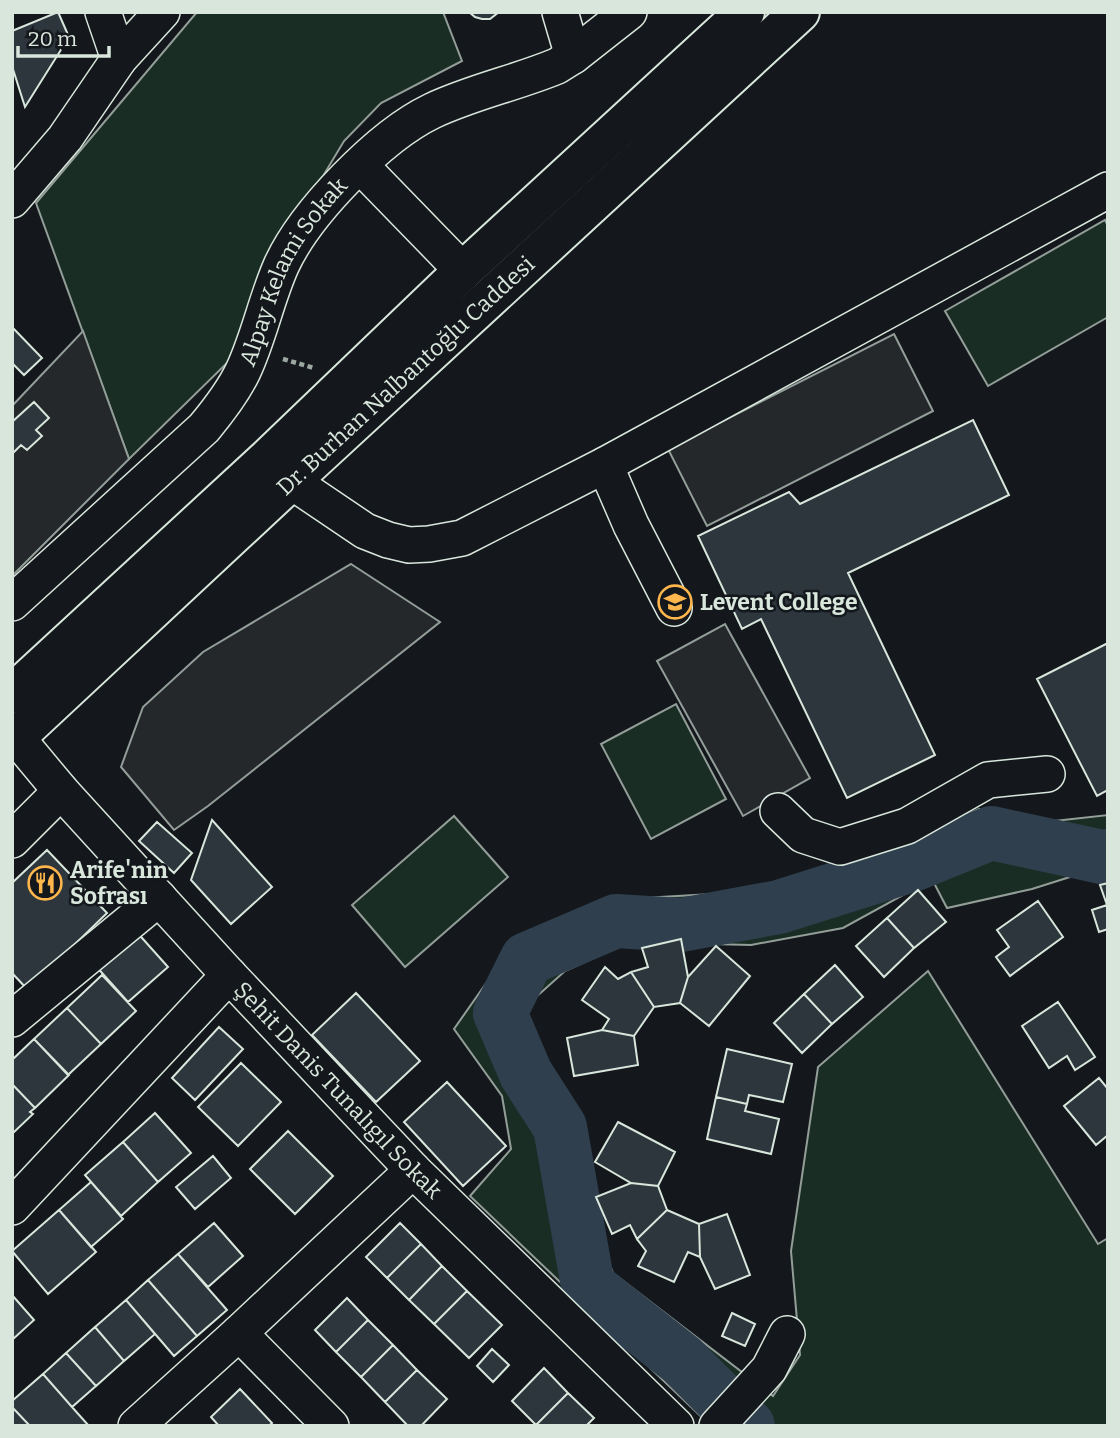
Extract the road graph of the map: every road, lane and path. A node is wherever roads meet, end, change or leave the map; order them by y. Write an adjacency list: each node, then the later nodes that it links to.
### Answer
1 (103, 12): 8 (street)
2 (162, 12): 8 (street)
3 (560, 12): 7 (street)
4 (629, 12): 7 (street, Alpay Kelami Sokak)
5 (745, 12): 12 (main road, Dr. Burhan Nalbantoğlu Caddesi)
6 (800, 12): 16 (main road, Dr. Burhan Nalbantoğlu Caddesi)
7 (573, 56): 9 (street, Alpay Kelami Sokak)
8 (119, 59): 11 (street)
9 (360, 165): 12 (street); 13 (street, Alpay Kelami Sokak)
10 (1108, 190): 15 (street)
11 (12, 200)
12 (463, 271): 14 (main road, Dr. Burhan Nalbantoğlu Caddesi)
13 (251, 350): 14 (path); 17 (street, Alpay Kelami Sokak)
14 (340, 389): 19 (main road, Dr. Burhan Nalbantoğlu Caddesi)
15 (605, 465): 16 (street); 18 (street)
16 (290, 481): 20 (main road, Dr. Burhan Nalbantoğlu Caddesi)
17 (12, 603)
18 (674, 608)
19 (12, 694)
20 (14, 739): 22 (street, Şehit Danis Tunalıgıl Sokak)
21 (1046, 774): 23 (street)
22 (61, 791): 24 (street); 25 (street, Şehit Danis Tunalıgıl Sokak)
23 (778, 811)
24 (12, 840)
25 (159, 898): 26 (street, Şehit Danis Tunalıgıl Sokak); 27 (street)
26 (229, 975): 28 (street, Şehit Danis Tunalıgıl Sokak); 29 (street)
27 (12, 1019)
28 (413, 1170): 30 (street); 34 (street, Şehit Danis Tunalıgıl Sokak)
29 (12, 1207)
30 (239, 1333): 32 (street); 33 (street)
31 (787, 1334): 35 (street)
32 (136, 1426)
33 (331, 1426)
34 (676, 1426)
35 (717, 1426)

